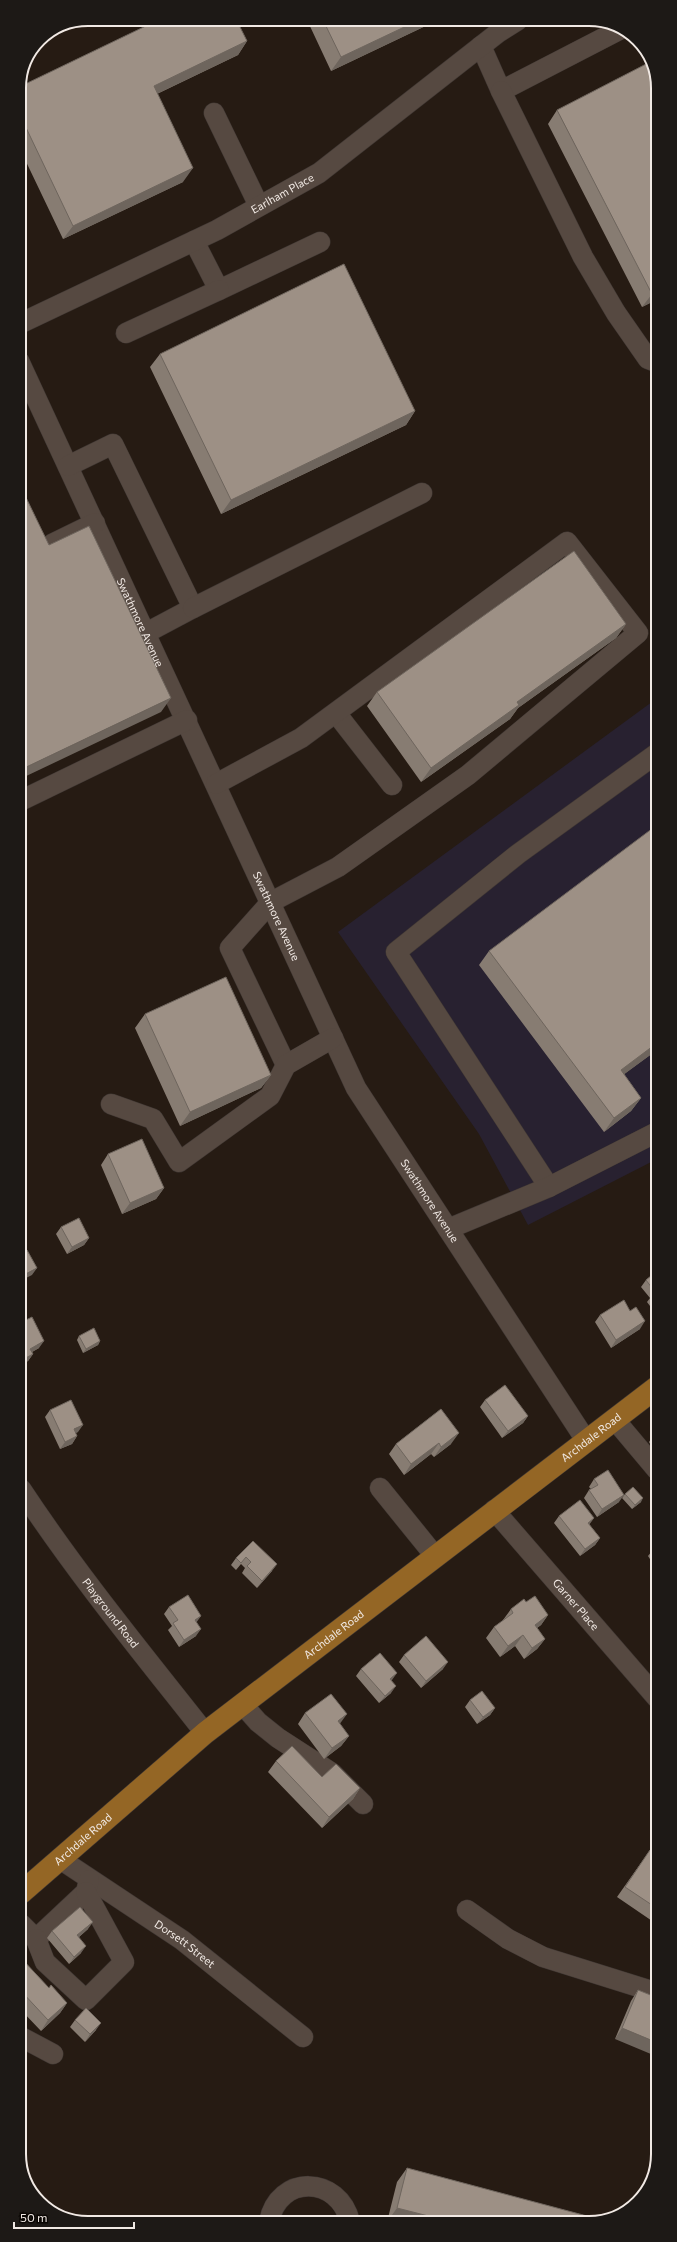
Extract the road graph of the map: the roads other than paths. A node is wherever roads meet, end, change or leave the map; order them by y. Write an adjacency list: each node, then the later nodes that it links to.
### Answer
1 (509, 26): 3 (street, Earlham Place)
2 (616, 32): 4 (street)
3 (481, 46): 4 (street); 6 (street, Earlham Place)
4 (501, 91): 12 (street)
5 (214, 113): 6 (street)
6 (260, 206): 7 (street, Earlham Place)
7 (194, 241): 9 (street); 10 (street, Earlham Place)
8 (320, 242): 9 (street)
9 (219, 290): 11 (street)
10 (26, 321)
11 (126, 333)
12 (651, 360)
13 (26, 376): 14 (street, Swathmore Avenue)
14 (68, 466): 16 (street, Swathmore Avenue); 18 (street)
15 (422, 493): 18 (street)
16 (95, 523): 17 (street); 19 (street, Swathmore Avenue)
17 (42, 533)
18 (193, 608): 19 (street)
19 (146, 633): 21 (street, Swathmore Avenue)
20 (336, 712): 23 (street); 24 (street); 26 (street)
21 (187, 720): 23 (street, Swathmore Avenue); 25 (street)
22 (651, 758): 31 (street)
23 (216, 784): 26 (street, Swathmore Avenue)
24 (392, 785)
25 (26, 798)
26 (271, 902): 27 (street, Swathmore Avenue); 28 (street)
27 (333, 1038): 28 (street); 32 (street, Swathmore Avenue)
28 (286, 1065): 29 (street)
29 (111, 1104)
30 (651, 1135): 31 (street)
31 (549, 1187): 32 (street)
32 (448, 1229): 35 (street, Swathmore Avenue)
33 (651, 1392): 34 (main road, Archdale Road)
34 (615, 1420): 35 (main road, Archdale Road); 36 (street)
35 (587, 1442): 39 (main road, Archdale Road)
36 (651, 1463)
37 (380, 1488): 40 (street)
38 (26, 1497): 43 (street, Playground Road)
39 (494, 1510): 40 (main road, Archdale Road); 41 (street, Garner Place)
40 (435, 1556): 42 (main road, Archdale Road)
41 (651, 1690)
42 (243, 1705): 43 (main road, Archdale Road); 44 (street)
43 (205, 1733): 45 (main road, Archdale Road)
44 (364, 1804)
45 (60, 1859): 46 (street, Dorsett Street); 47 (main road, Archdale Road)
46 (88, 1885): 50 (street); 50 (street); 52 (street, Dorsett Street)
47 (26, 1889)
48 (467, 1910): 51 (street)
49 (26, 1929): 50 (street)
50 (36, 1939)
51 (651, 1991)
52 (303, 2037)
53 (26, 2040): 54 (street)
54 (53, 2054)
55 (270, 2216): 56 (street)
56 (349, 2216)

